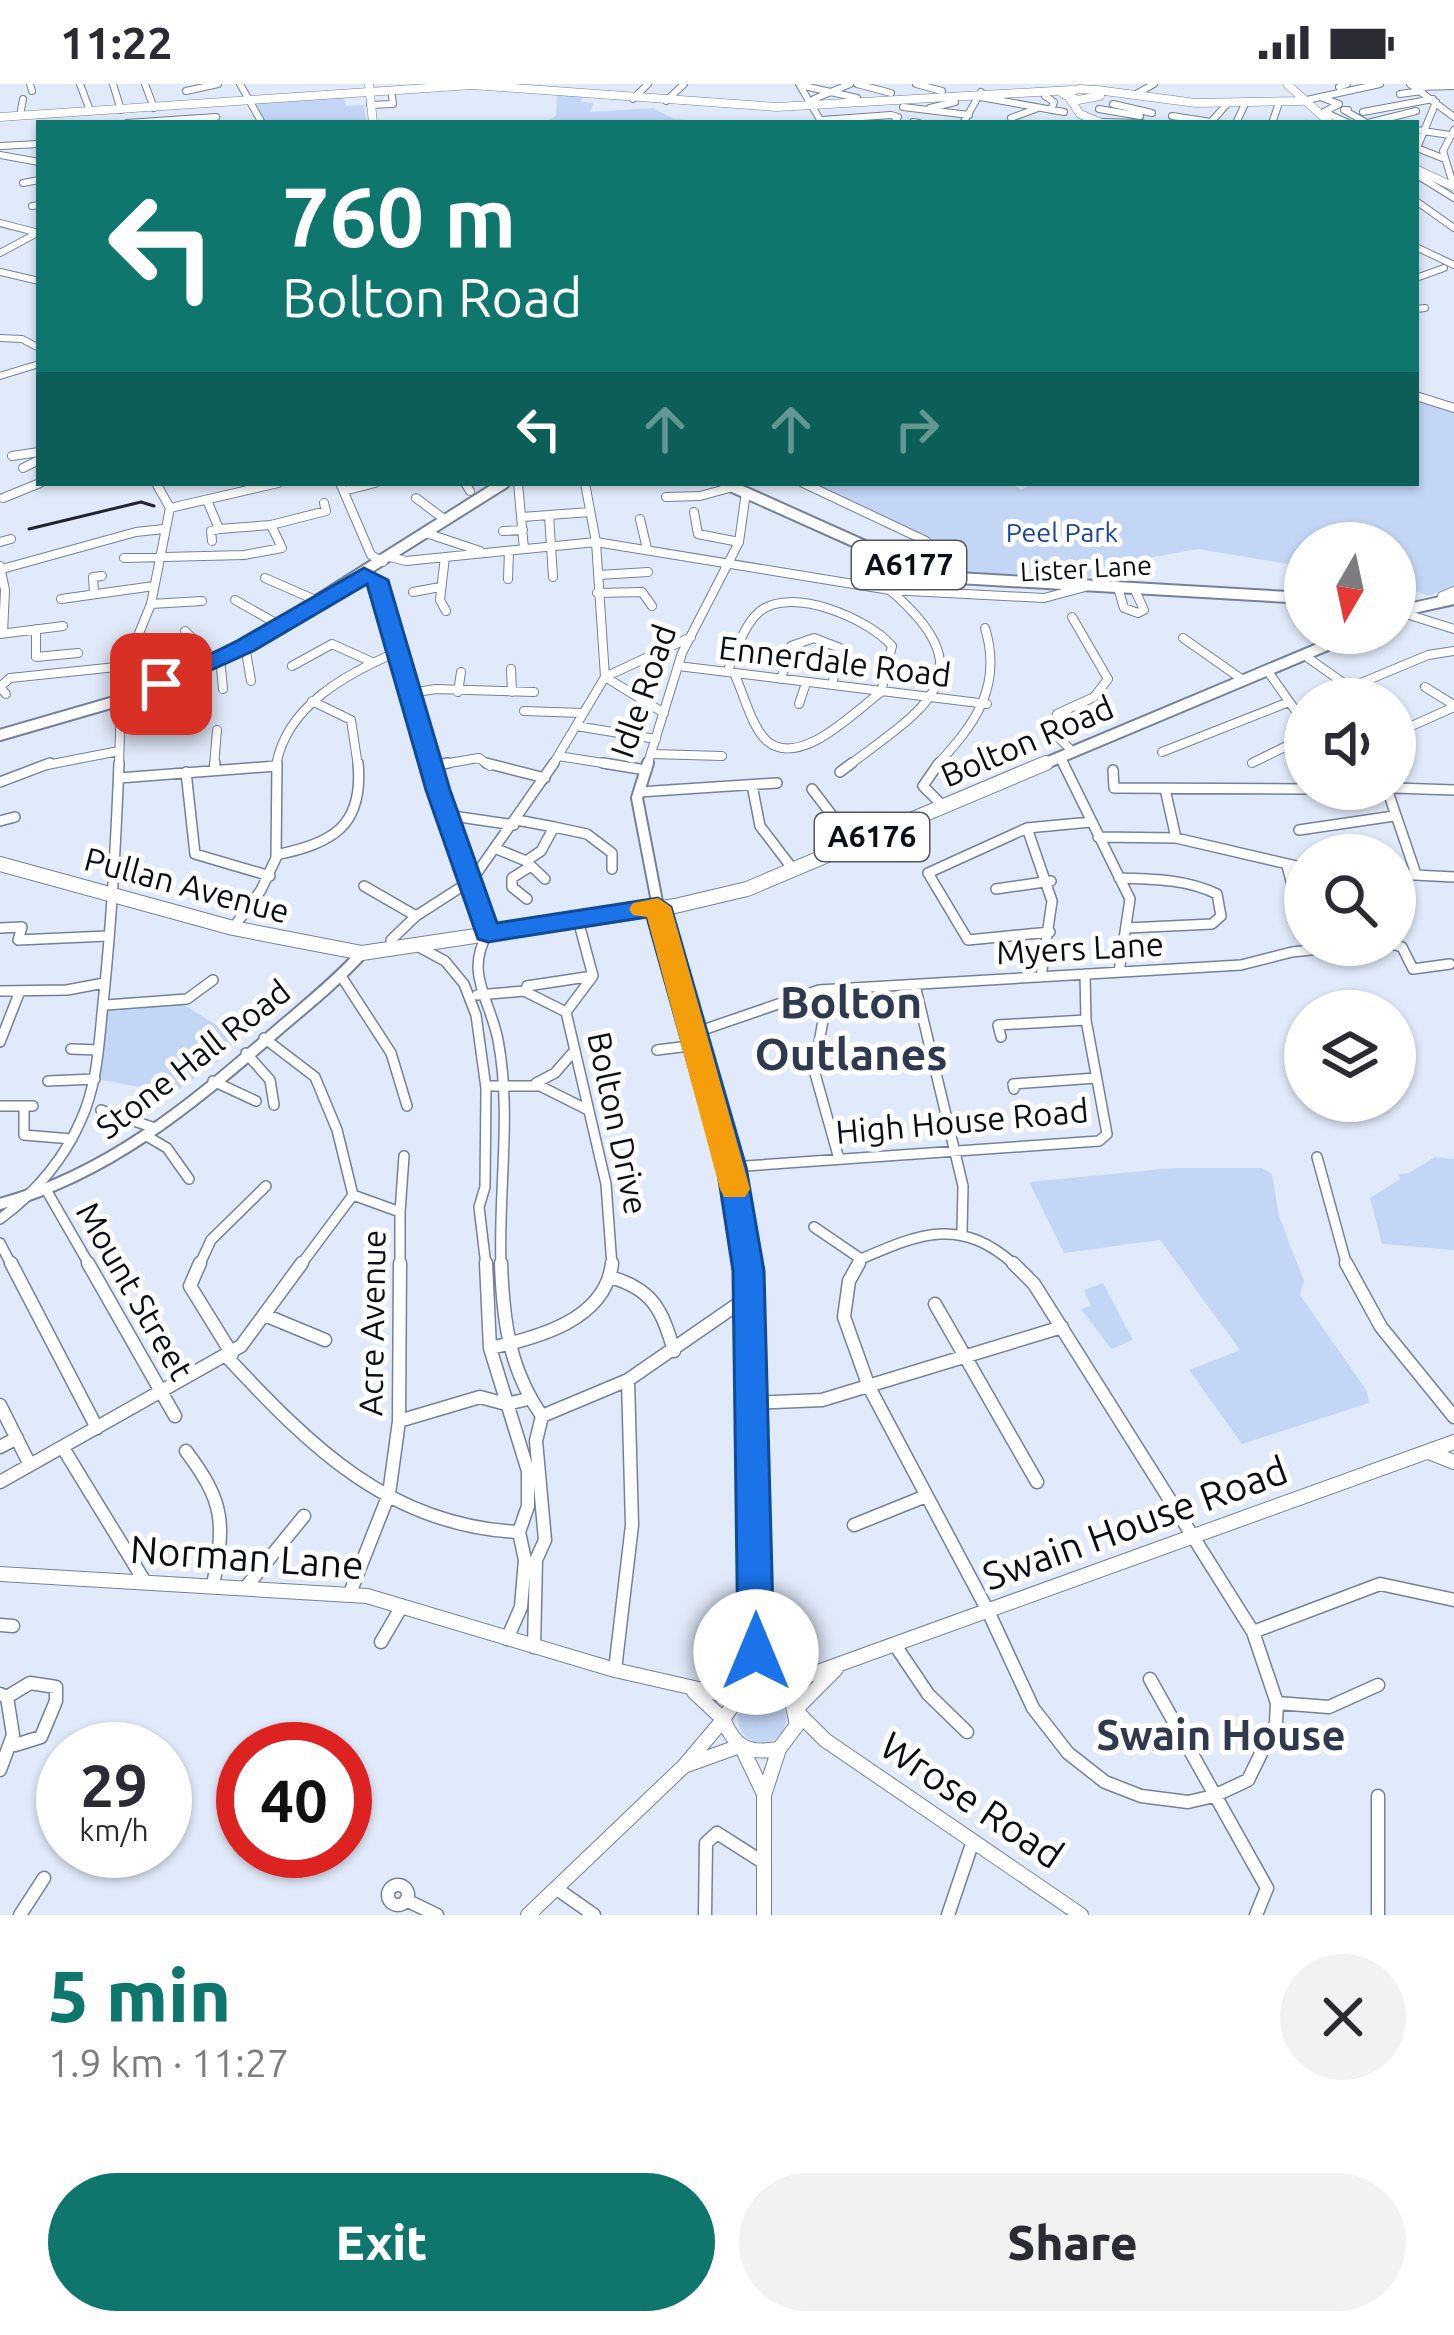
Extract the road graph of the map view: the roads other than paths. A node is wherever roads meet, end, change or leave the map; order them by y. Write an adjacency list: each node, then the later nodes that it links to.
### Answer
1 (80, 84): 63 (street)
2 (113, 84): 64 (street)
3 (145, 84): 60 (street)
4 (218, 84): 23 (street)
5 (240, 84): 46 (street)
6 (291, 84): 36 (street)
7 (493, 84): 25 (main road); 28 (main road)
8 (542, 84): 25 (street)
9 (580, 84): 31 (street)
10 (612, 84): 37 (street)
11 (648, 84): 42 (street)
12 (684, 84): 44 (street)
13 (799, 84): 27 (street); 47 (street)
14 (854, 84): 27 (street); 29 (street)
15 (916, 84): 26 (street)
16 (973, 84): 32 (street)
17 (1154, 84): 34 (street)
18 (1283, 84): 43 (main road)
19 (1380, 84): 24 (street)
20 (1454, 86): 22 (street)
21 (369, 87): 28 (main road); 36 (main road); 56 (main road)
22 (1416, 87): 35 (street); 49 (street)
23 (184, 88): 55 (street)
24 (1343, 88): 40 (street); 43 (street)
25 (533, 89): 31 (main road)
26 (942, 91)
27 (832, 92): 39 (street); 47 (street)
28 (390, 93): 56 (street)
29 (891, 93)
30 (1042, 93): 32 (main road); 33 (main road); 65 (street)
31 (570, 94): 37 (main road)
32 (982, 94): 47 (main road); 62 (street); 72 (street)
33 (1068, 94): 38 (main road); 51 (main road)
34 (1132, 94): 38 (main road); 45 (main road)
35 (1400, 94)
36 (299, 96): 46 (main road)
37 (599, 96): 42 (main road)
38 (1094, 96): 51 (main road)
39 (857, 98)
40 (1323, 98): 43 (street); 96 (street)
41 (23, 99): 73 (street)
42 (633, 99): 44 (main road)
43 (1297, 100): 54 (main road); 59 (main road); 95 (main road)
44 (666, 101): 47 (main road)
45 (1174, 101): 53 (main road); 91 (street)
46 (251, 102): 50 (main road); 78 (street)
47 (813, 102): 86 (street)
48 (952, 102): 61 (street)
49 (1435, 103): 57 (street); 68 (street); 76 (street); 99 (street)
50 (212, 104): 55 (main road); 84 (street)
51 (1077, 104): 89 (main road)
52 (1113, 104): 71 (street)
53 (1228, 104): 54 (main road); 92 (street)
54 (1245, 104): 59 (main road); 93 (street)
55 (191, 105): 60 (main road)
56 (370, 105): 85 (main road)
57 (1404, 105): 68 (street); 81 (street)
58 (903, 107): 61 (street)
59 (1279, 107): 94 (street)
60 (154, 108): 64 (main road)
61 (930, 108): 72 (street)
62 (1038, 108): 65 (street); 77 (street)
63 (89, 110): 64 (main road); 73 (main road); 82 (street)
64 (119, 110): 83 (street)
65 (1051, 110): 69 (street)
66 (1099, 110): 71 (street)
67 (1348, 110): 81 (street)
68 (1416, 111): 81 (street); 97 (street)
69 (1064, 112)
70 (1152, 112): 71 (street)
71 (1120, 113): 80 (street); 90 (street)
72 (969, 115): 88 (street)
73 (20, 116): 74 (main road)
74 (0, 117)
75 (243, 117): 78 (street)
76 (1454, 117)
77 (1011, 118)
78 (261, 119)
79 (895, 119): 87 (street)
80 (1141, 119)
81 (1367, 119)
82 (92, 120)
83 (123, 120)
84 (218, 120)
85 (372, 120)
86 (822, 120)
87 (857, 120)
88 (965, 120)
89 (1093, 120)
90 (1106, 120)
91 (1171, 120)
92 (1212, 120)
93 (1237, 120)
94 (1273, 120)
95 (1322, 120)
96 (1341, 120)
97 (1408, 120)
98 (1419, 130): 99 (street)
99 (1426, 131): 100 (street); 101 (street)
100 (1450, 141): 103 (street); 107 (street)
101 (1419, 143)
102 (36, 145): 105 (street)
103 (1419, 147)
104 (1419, 149): 107 (street)
105 (0, 151): 106 (street)
106 (36, 161)
107 (1445, 162): 108 (street); 112 (street)
108 (1428, 167)
109 (1419, 174): 112 (main road)
110 (36, 181): 111 (street)
111 (23, 183)
112 (1454, 192)
113 (1419, 203): 115 (street)
114 (0, 223): 116 (street)
115 (1454, 228)
116 (36, 231)
117 (36, 234): 119 (street)
118 (1419, 248): 120 (street)
119 (0, 253)
120 (1454, 265)
121 (1444, 268): 123 (street)
122 (0, 272): 124 (street)
123 (1419, 277)
124 (36, 279)
125 (0, 338): 126 (street)
126 (36, 346)
127 (36, 365): 128 (street)
128 (0, 376)
129 (1419, 397): 130 (street)
130 (1454, 408)
131 (13, 456): 132 (street)
132 (36, 456)
133 (36, 458): 134 (street)
134 (23, 468)
135 (36, 485): 148 (street)
136 (158, 486): 153 (street)
137 (211, 486): 146 (street)
138 (262, 486): 146 (street)
139 (270, 486): 151 (street)
140 (499, 486): 158 (main road)
141 (518, 486): 157 (street)
142 (586, 486): 154 (street)
143 (737, 486): 147 (street); 170 (street, Idle Road); 181 (main road, A6177)
144 (809, 486): 175 (street)
145 (342, 487): 180 (street)
146 (218, 497): 150 (street)
147 (666, 497)
148 (3, 498)
149 (416, 498): 158 (street)
150 (207, 500): 153 (street); 162 (street)
151 (271, 501)
152 (324, 503): 160 (street)
153 (170, 508): 161 (street)
154 (590, 512): 156 (street); 169 (street)
155 (694, 512): 170 (street)
156 (549, 515): 157 (street); 171 (street)
157 (522, 517): 163 (street)
158 (444, 519): 164 (main road)
159 (640, 519): 173 (street)
160 (272, 525): 162 (street); 178 (street)
161 (164, 529): 178 (street); 183 (street)
162 (219, 529): 167 (street)
163 (523, 530): 165 (street); 172 (street)
164 (426, 532): 176 (street); 180 (main road)
165 (502, 532)
166 (11, 539): 168 (street)
167 (212, 541)
168 (0, 542)
169 (596, 542): 171 (street, Lister Lane); 173 (street, Lister Lane); 186 (street)
170 (739, 542): 182 (street, Idle Road)
171 (553, 547): 172 (street, Lister Lane); 188 (street)
172 (524, 549): 174 (street, Lister Lane)
173 (647, 549): 182 (street, Lister Lane)
174 (509, 550): 176 (street, Lister Lane); 190 (street)
175 (914, 550)
176 (485, 553): 177 (street, Lister Lane)
177 (445, 557): 180 (street, Lister Lane); 193 (street)
178 (158, 558): 179 (street); 192 (street)
179 (124, 559)
180 (387, 560): 185 (main road)
181 (902, 562): 191 (street); 194 (main road, A6177)
182 (727, 564): 197 (street, Lister Lane); 221 (street, Idle Road)
183 (1, 567): 207 (street)
184 (648, 572): 186 (street)
185 (364, 575): 206 (main road); 225 (street)
186 (598, 575): 200 (street)
187 (102, 576): 199 (street)
188 (553, 577)
189 (266, 578): 206 (street)
190 (508, 579)
191 (878, 579)
192 (154, 586): 199 (street); 208 (street)
193 (440, 587): 198 (street); 211 (street)
194 (1085, 587): 195 (main road, Lister Lane / A6177); 197 (street, Lister Lane)
195 (1118, 588): 196 (main road, Lister Lane / A6177); 196 (street)
196 (1134, 588): 201 (main road, Lister Lane / A6177)
197 (890, 590): 254 (street)
198 (412, 592)
199 (94, 593): 203 (street)
200 (597, 593): 209 (street); 237 (street)
201 (1284, 596)
202 (1451, 597): 210 (main road)
203 (61, 598)
204 (235, 600): 215 (street)
205 (202, 601): 208 (street)
206 (320, 602): 215 (main road)
207 (2, 603): 220 (street)
208 (151, 604): 230 (street)
209 (652, 606)
210 (1416, 606)
211 (446, 611)
212 (1072, 617): 273 (street)
213 (1416, 618): 218 (street)
214 (63, 626): 217 (street)
215 (280, 626): 223 (main road)
216 (985, 628): 258 (street)
217 (36, 629): 220 (street); 226 (street)
218 (1454, 629)
219 (185, 631): 228 (street)
220 (2, 633)
221 (691, 637): 232 (street, Idle Road); 237 (street)
222 (1183, 638): 241 (street)
223 (245, 646): 228 (main road); 242 (street)
224 (1454, 651): 239 (street)
225 (397, 652): 229 (street); 251 (street)
226 (78, 653)
227 (1304, 655): 234 (main road, Bolton Road / A6176); 238 (street)
228 (218, 659): 246 (street); 255 (main road)
229 (372, 662): 231 (street); 256 (street)
230 (127, 666): 252 (street); 255 (street)
231 (292, 666)
232 (678, 666): 236 (street, Ennerdale Road); 262 (street, Idle Road)
233 (511, 669): 248 (street)
234 (1267, 670): 241 (main road, Bolton Road / A6176); 253 (street)
235 (460, 672): 247 (street)
236 (730, 673): 240 (street, Ennerdale Road); 250 (street); 250 (street)
237 (605, 677): 262 (street); 263 (street)
238 (1335, 678)
239 (1373, 678)
240 (781, 680): 243 (street, Ennerdale Road); 244 (street)
241 (1243, 680): 273 (main road, Bolton Road / A6176)
242 (251, 681)
243 (806, 683): 244 (street, Ennerdale Road); 257 (street)
244 (832, 685): 250 (street, Ennerdale Road)
245 (1426, 687): 260 (street)
246 (223, 689)
247 (458, 692): 248 (street); 251 (street)
248 (512, 692): 249 (street)
249 (534, 692)
250 (881, 692): 254 (street, Ennerdale Road)
251 (410, 693): 278 (street)
252 (6, 694)
253 (1284, 695)
254 (932, 698): 258 (street, Ennerdale Road); 283 (street)
255 (123, 699): 267 (main road); 270 (street)
256 (312, 701): 277 (street); 311 (street)
257 (799, 704)
258 (986, 704): 295 (street)
259 (1284, 704): 271 (street)
260 (1454, 706): 264 (street)
261 (524, 711): 263 (street)
262 (664, 712): 268 (street, Idle Road)
263 (583, 713): 265 (street)
264 (1416, 724)
265 (576, 726): 268 (street); 274 (street)
266 (217, 730): 279 (street)
267 (0, 735)
268 (656, 739): 272 (street, Idle Road)
269 (1284, 747): 276 (street)
270 (119, 752): 284 (street); 286 (street)
271 (1162, 752)
272 (651, 754): 275 (street); 280 (street, Idle Road)
273 (1066, 754): 295 (main road, Bolton Road / A6176); 301 (street)
274 (558, 756): 280 (street); 285 (street)
275 (722, 756)
276 (1252, 763)
277 (276, 766): 279 (street); 311 (street)
278 (430, 766): 285 (street); 297 (street)
279 (214, 770): 282 (street)
280 (646, 770): 294 (street, Idle Road)
281 (1113, 770): 290 (street)
282 (186, 772): 284 (street); 318 (street)
283 (841, 772)
284 (118, 778): 326 (street)
285 (545, 778): 302 (street)
286 (0, 782)
287 (777, 783): 288 (street)
288 (752, 785): 294 (street); 315 (street)
289 (812, 789): 309 (street)
290 (1165, 789): 291 (street); 308 (street)
291 (1284, 789)
292 (1416, 789): 293 (street)
293 (1454, 790)
294 (639, 792): 328 (street, Idle Road)
295 (942, 805): 309 (main road, Bolton Road / A6176)
296 (1393, 810): 298 (street)
297 (446, 815): 302 (street); 322 (street)
298 (1394, 816): 305 (street); 306 (street)
299 (15, 817): 300 (street)
300 (0, 821)
301 (1091, 822): 304 (street); 307 (street)
302 (516, 823): 303 (street); 310 (street)
303 (554, 827): 313 (street); 316 (street)
304 (1027, 828): 323 (street); 334 (street)
305 (1299, 830)
306 (1406, 834)
307 (1098, 837): 308 (street); 319 (street)
308 (1177, 838): 314 (street)
309 (854, 844): 315 (main road, Bolton Road / A6176)
310 (497, 849): 313 (street); 322 (street)
311 (276, 854): 318 (street)
312 (0, 864): 326 (main road, Pullan Avenue / A6176)
313 (529, 864): 321 (street); 327 (street)
314 (1284, 865)
315 (792, 868): 328 (main road, Bolton Road / A6176)
316 (612, 869)
317 (1416, 874): 320 (street)
318 (270, 876): 332 (street)
319 (1119, 878): 333 (street); 333 (street)
320 (1454, 878)
321 (544, 879)
322 (472, 880): 329 (street); 335 (street)
323 (1052, 881): 325 (street); 334 (street)
324 (364, 886): 329 (street)
325 (996, 889)
326 (114, 895): 332 (main road, Pullan Avenue / A6176); 336 (street)
327 (527, 899)
328 (658, 907): 330 (main road, Bolton Road / A6176); 362 (street, Idle Road)
329 (416, 916): 337 (street)
330 (578, 919): 335 (main road, Bolton Road / A6176); 346 (street)
331 (0, 928): 336 (street)
332 (233, 928): 339 (main road, Pullan Avenue / A6176)
333 (1127, 928): 343 (street)
334 (1050, 932): 347 (street)
335 (488, 933): 338 (main road, Bolton Road / A6176); 355 (street)
336 (107, 936): 349 (street)
337 (391, 940)
338 (410, 945): 339 (main road, Bolton Road / A6176); 356 (street)
339 (362, 953): 345 (street, Stone Hall Road)
340 (1284, 956): 343 (street, Myers Lane)
341 (1450, 964): 342 (street)
342 (1412, 966)
343 (1118, 972): 344 (street, Myers Lane)
344 (1085, 974): 347 (street, Myers Lane); 359 (street, High House Road)
345 (341, 976): 361 (street, Stone Hall Road); 380 (street)
346 (592, 976): 351 (street); 358 (street, Bolton Drive)
347 (1041, 976): 350 (street, Myers Lane)
348 (213, 980): 357 (street)
349 (104, 982): 353 (street); 357 (street)
350 (915, 986): 352 (street, Myers Lane); 385 (street)
351 (515, 988): 355 (street); 358 (street)
352 (819, 990): 362 (street, Myers Lane); 388 (street)
353 (20, 991): 354 (street); 363 (street)
354 (0, 992)
355 (481, 994): 356 (street); 374 (street)
356 (467, 997): 375 (street)
357 (106, 1005): 365 (street)
358 (566, 1012): 366 (street, Bolton Drive)
359 (1086, 1020): 360 (street); 369 (street, High House Road)
360 (1001, 1036)
361 (265, 1038): 368 (street, Stone Hall Road); 395 (street, Acre Avenue)
362 (696, 1039): 367 (street, Myers Lane); 389 (street, Idle Road)
363 (0, 1042)
364 (71, 1049): 365 (street)
365 (98, 1050): 370 (street)
366 (575, 1050): 373 (street); 382 (street, Bolton Drive)
367 (657, 1050)
368 (246, 1053): 372 (street, Stone Hall Road); 378 (street)
369 (1096, 1078): 376 (street); 385 (street, High House Road)
370 (95, 1079): 371 (street); 384 (street)
371 (48, 1081)
372 (214, 1081): 377 (street); 383 (street, Stone Hall Road)
373 (536, 1083): 374 (street); 382 (street)
374 (502, 1084): 375 (street); 393 (street)
375 (486, 1086): 392 (street)
376 (1014, 1089)
377 (256, 1101)
378 (274, 1105)
379 (0, 1106): 384 (street)
380 (407, 1106)
381 (101, 1110): 383 (street)
382 (589, 1110): 406 (street, Bolton Drive)
383 (150, 1131): 390 (street); 394 (street, Stone Hall Road)
384 (72, 1138): 396 (street)
385 (951, 1150): 388 (street, High House Road); 403 (street)
386 (404, 1156): 398 (street)
387 (1317, 1157): 428 (street)
388 (839, 1159): 389 (street, High House Road)
389 (731, 1167): 407 (street, Idle Road)
390 (189, 1178)
391 (266, 1186): 415 (street)
392 (485, 1186): 393 (street); 402 (street)
393 (501, 1186): 401 (street)
394 (48, 1193): 396 (street, Stone Hall Road); 420 (street, Mount Street)
395 (353, 1195): 398 (street, Acre Avenue); 409 (street)
396 (31, 1199): 397 (street, Stone Hall Road); 399 (street)
397 (0, 1204)
398 (400, 1212): 429 (street, Acre Avenue)
399 (0, 1220)
400 (814, 1227): 405 (street)
401 (501, 1228): 402 (street); 412 (street)
402 (484, 1229): 413 (street)
403 (962, 1232): 405 (street); 410 (street)
404 (0, 1243): 430 (street)
405 (861, 1259): 419 (street)
406 (610, 1277): 412 (street); 414 (street)
407 (748, 1297): 414 (street); 423 (street, Idle Road)
408 (935, 1304): 416 (street)
409 (267, 1316): 411 (street); 415 (street)
410 (1062, 1328): 416 (street); 449 (street)
411 (325, 1340)
412 (508, 1344): 413 (street); 422 (street)
413 (490, 1348): 417 (street)
414 (674, 1351): 418 (street)
415 (229, 1355): 420 (street); 443 (street)
416 (966, 1358): 419 (street); 442 (street)
417 (498, 1376): 421 (street); 424 (street)
418 (628, 1380): 427 (street); 466 (street)
419 (869, 1388): 423 (street); 444 (street)
420 (162, 1393): 426 (street, Mount Street); 430 (street)
421 (480, 1397): 424 (street); 429 (street)
422 (524, 1400): 424 (street); 427 (street)
423 (753, 1403): 460 (street, Idle Road)
424 (506, 1404): 434 (street)
425 (0, 1405): 431 (street)
426 (175, 1415)
427 (542, 1416): 432 (street)
428 (1454, 1417)
429 (399, 1420): 443 (street, Acre Avenue)
430 (98, 1428): 436 (street)
431 (17, 1438): 435 (street); 440 (street)
432 (536, 1441): 434 (street); 445 (street)
433 (1454, 1442): 438 (street, Swain House Road)
434 (522, 1444): 445 (street)
435 (0, 1447)
436 (63, 1448): 440 (street); 452 (street)
437 (186, 1450): 453 (street)
438 (1429, 1452): 439 (street); 449 (street, Swain House Road)
439 (1454, 1462)
440 (30, 1465): 441 (street)
441 (0, 1482)
442 (1037, 1482)
443 (388, 1494): 448 (street); 455 (street, Acre Avenue)
444 (926, 1496): 447 (street); 458 (street)
445 (534, 1506): 448 (street); 450 (street)
446 (304, 1516): 454 (street)
447 (854, 1525)
448 (519, 1532): 450 (street)
449 (1194, 1536): 458 (street, Swain House Road); 459 (street)
450 (531, 1560): 461 (street); 464 (street)
451 (0, 1574): 452 (street, Norman Lane)
452 (145, 1582): 453 (street, Norman Lane)
453 (213, 1585): 454 (street, Norman Lane)
454 (246, 1587): 455 (street, Norman Lane)
455 (350, 1593): 457 (street, Norman Lane)
456 (1454, 1600): 459 (street)
457 (402, 1606): 461 (street, Norman Lane); 462 (street)
458 (988, 1611): 463 (street, Swain House Road); 484 (street)
459 (1253, 1632): 473 (street)
460 (757, 1634): 469 (street, Idle Road); 471 (street, Idle Road)
461 (507, 1639): 464 (street, Norman Lane)
462 (381, 1642)
463 (895, 1645): 465 (street, Swain House Road); 476 (street)
464 (534, 1647): 466 (street, Norman Lane)
465 (839, 1667): 469 (street, Swain House Road); 474 (street, Swain House Road)
466 (615, 1670): 470 (street, Norman Lane)
467 (1150, 1679): 484 (street)
468 (1378, 1685): 473 (street)
469 (778, 1686): 471 (street); 474 (street)
470 (692, 1690): 471 (street, Norman Lane); 475 (street, Norman Lane)
471 (744, 1694): 475 (street)
472 (3, 1696): 479 (street); 479 (street)
473 (1277, 1703): 484 (street)
474 (797, 1710): 477 (street, Wrose Road); 478 (street)
475 (723, 1720): 480 (street); 481 (street)
476 (967, 1732)
477 (825, 1740): 478 (street); 486 (street, Wrose Road)
478 (785, 1743): 480 (street); 483 (street)
479 (15, 1744): 482 (street)
480 (740, 1748): 481 (street); 483 (street)
481 (684, 1766): 489 (street)
482 (0, 1770)
483 (764, 1795): 487 (street)
484 (1214, 1796): 499 (street)
485 (1378, 1796): 500 (street)
486 (973, 1841): 497 (street); 498 (street, Wrose Road)
487 (764, 1863): 495 (street); 496 (street)
488 (44, 1878): 492 (street)
489 (557, 1889): 493 (street); 494 (street)
490 (406, 1900): 491 (street)
491 (436, 1914)
492 (20, 1915)
493 (528, 1915)
494 (594, 1915)
495 (705, 1915)
496 (764, 1915)
497 (948, 1915)
498 (1081, 1915)
499 (1256, 1915)
500 (1378, 1915)

